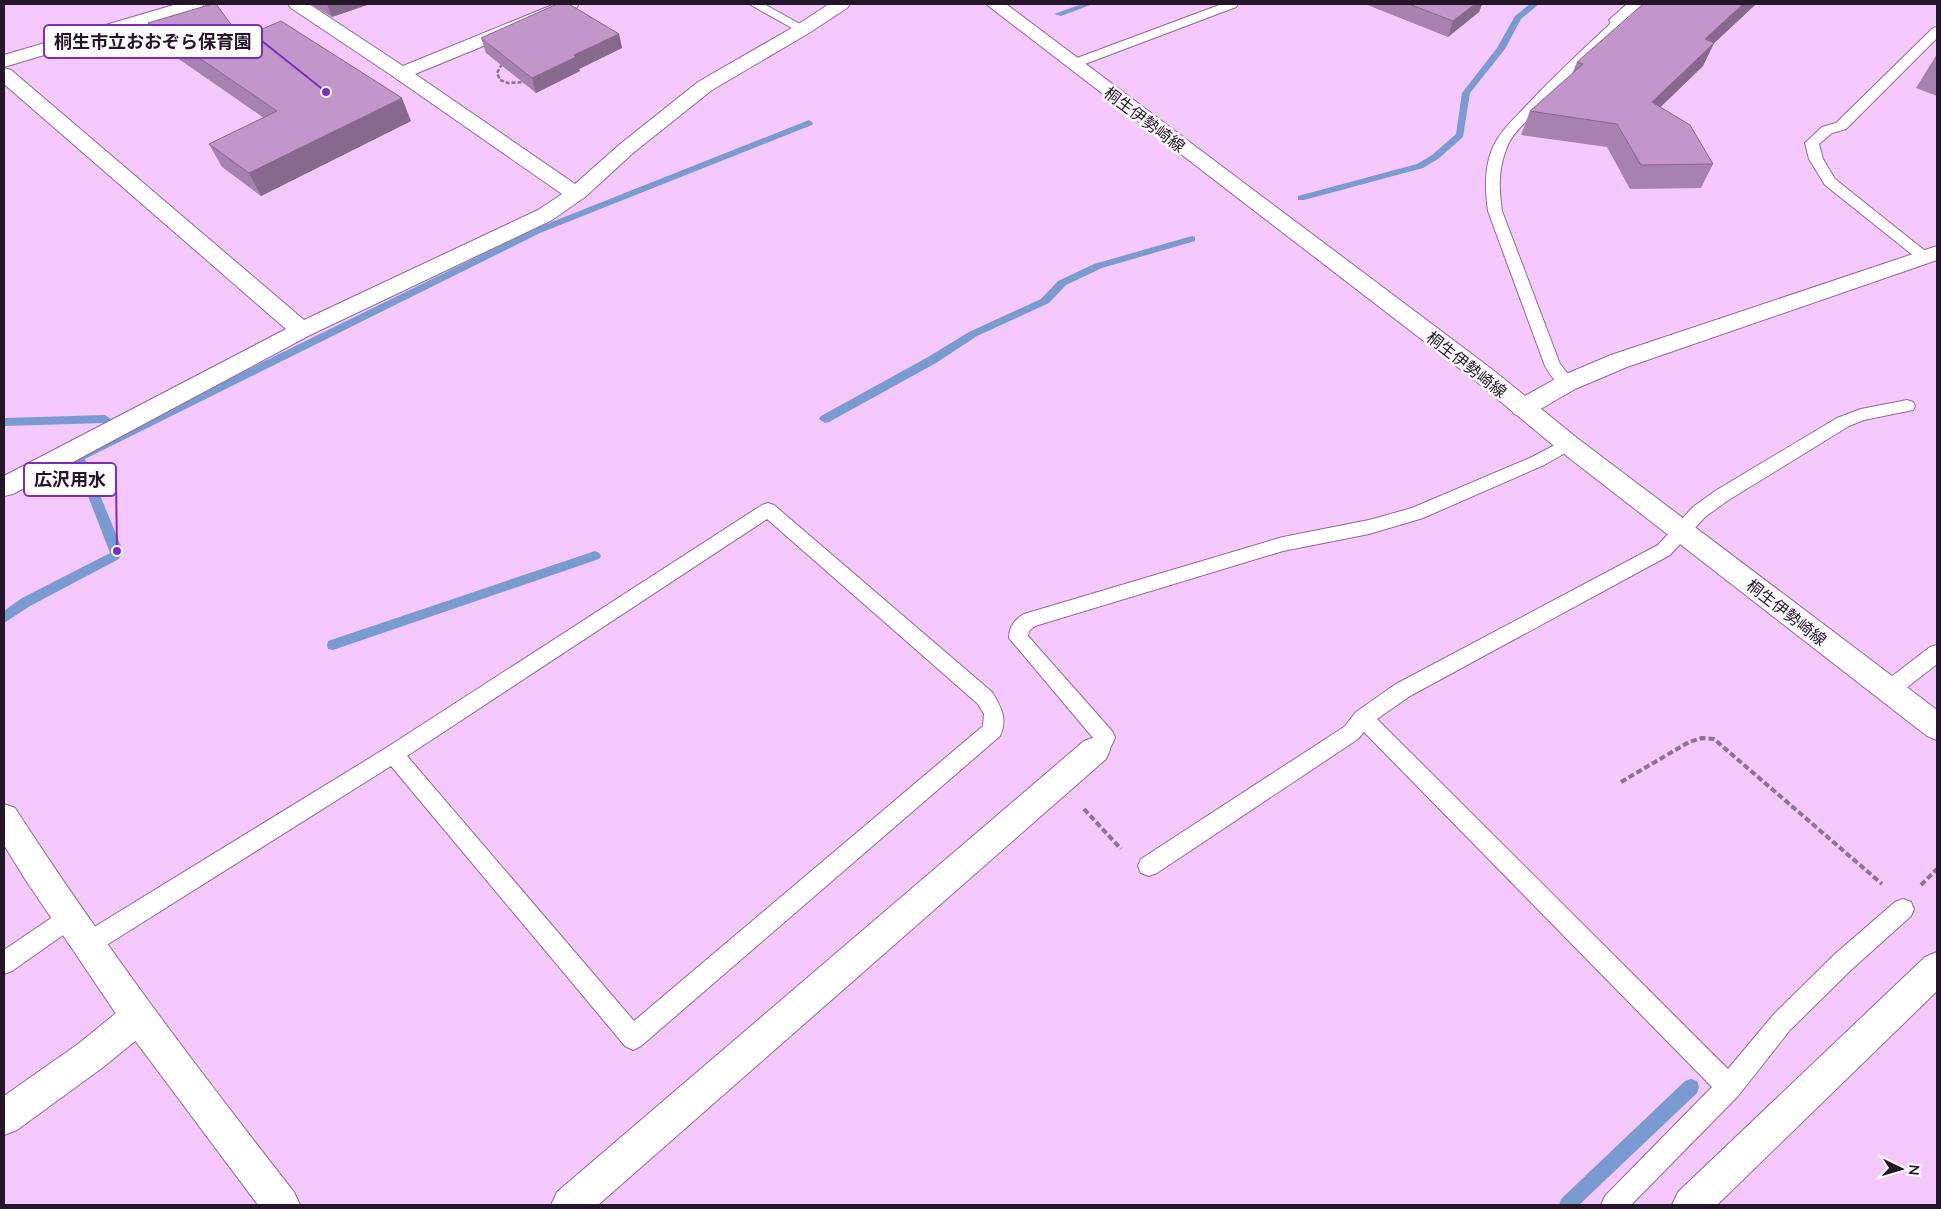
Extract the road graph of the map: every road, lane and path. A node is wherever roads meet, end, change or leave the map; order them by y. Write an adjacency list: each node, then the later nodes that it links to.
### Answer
1 (195, 4): 13 (main road)
2 (298, 4): 15 (main road)
3 (570, 4): 12 (main road)
4 (754, 4): 10 (lane)
5 (841, 4): 10 (main road)
6 (995, 4): 14 (main road, 桐生伊勢崎線)
7 (1232, 4): 14 (lane)
8 (1637, 4): 9 (main road)
9 (1618, 20): 21 (lane)
10 (803, 29): 18 (main road)
11 (1937, 31): 19 (lane)
12 (482, 40): 15 (main road); 17 (path)
13 (4, 61)
14 (1073, 64): 23 (main road, 桐生伊勢崎線)
15 (402, 73): 18 (main road)
16 (4, 74): 20 (main road)
17 (527, 82)
18 (578, 193): 20 (main road)
19 (1930, 255): 21 (main road)
20 (302, 330): 25 (main road)
21 (1567, 383): 23 (main road)
22 (1907, 406): 26 (lane)
23 (1523, 408): 24 (main road, 桐生伊勢崎線)
24 (1568, 444): 26 (main road, 桐生伊勢崎線); 31 (lane)
25 (4, 487)
26 (1683, 531): 28 (main road, 桐生伊勢崎線); 29 (lane)
27 (1937, 653): 28 (lane)
28 (1889, 690): 30 (main road, 桐生伊勢崎線)
29 (1363, 718): 36 (lane); 44 (lane)
30 (1937, 727)
31 (1095, 750): 33 (main road)
32 (393, 754): 32 (lane); 40 (lane)
33 (1059, 782): 36 (path); 47 (main road)
34 (1621, 782): 39 (path)
35 (4, 818): 40 (main road)
36 (1149, 866)
37 (1937, 870): 38 (path)
38 (1918, 888)
39 (1903, 909): 44 (lane)
40 (77, 932): 41 (lane); 43 (main road)
41 (4, 963)
42 (1937, 968): 49 (main road)
43 (138, 1018): 45 (main road); 46 (main road)
44 (1729, 1086): 48 (lane)
45 (4, 1117)
46 (270, 1201)
47 (570, 1205)
48 (1614, 1205)
49 (1691, 1205)

